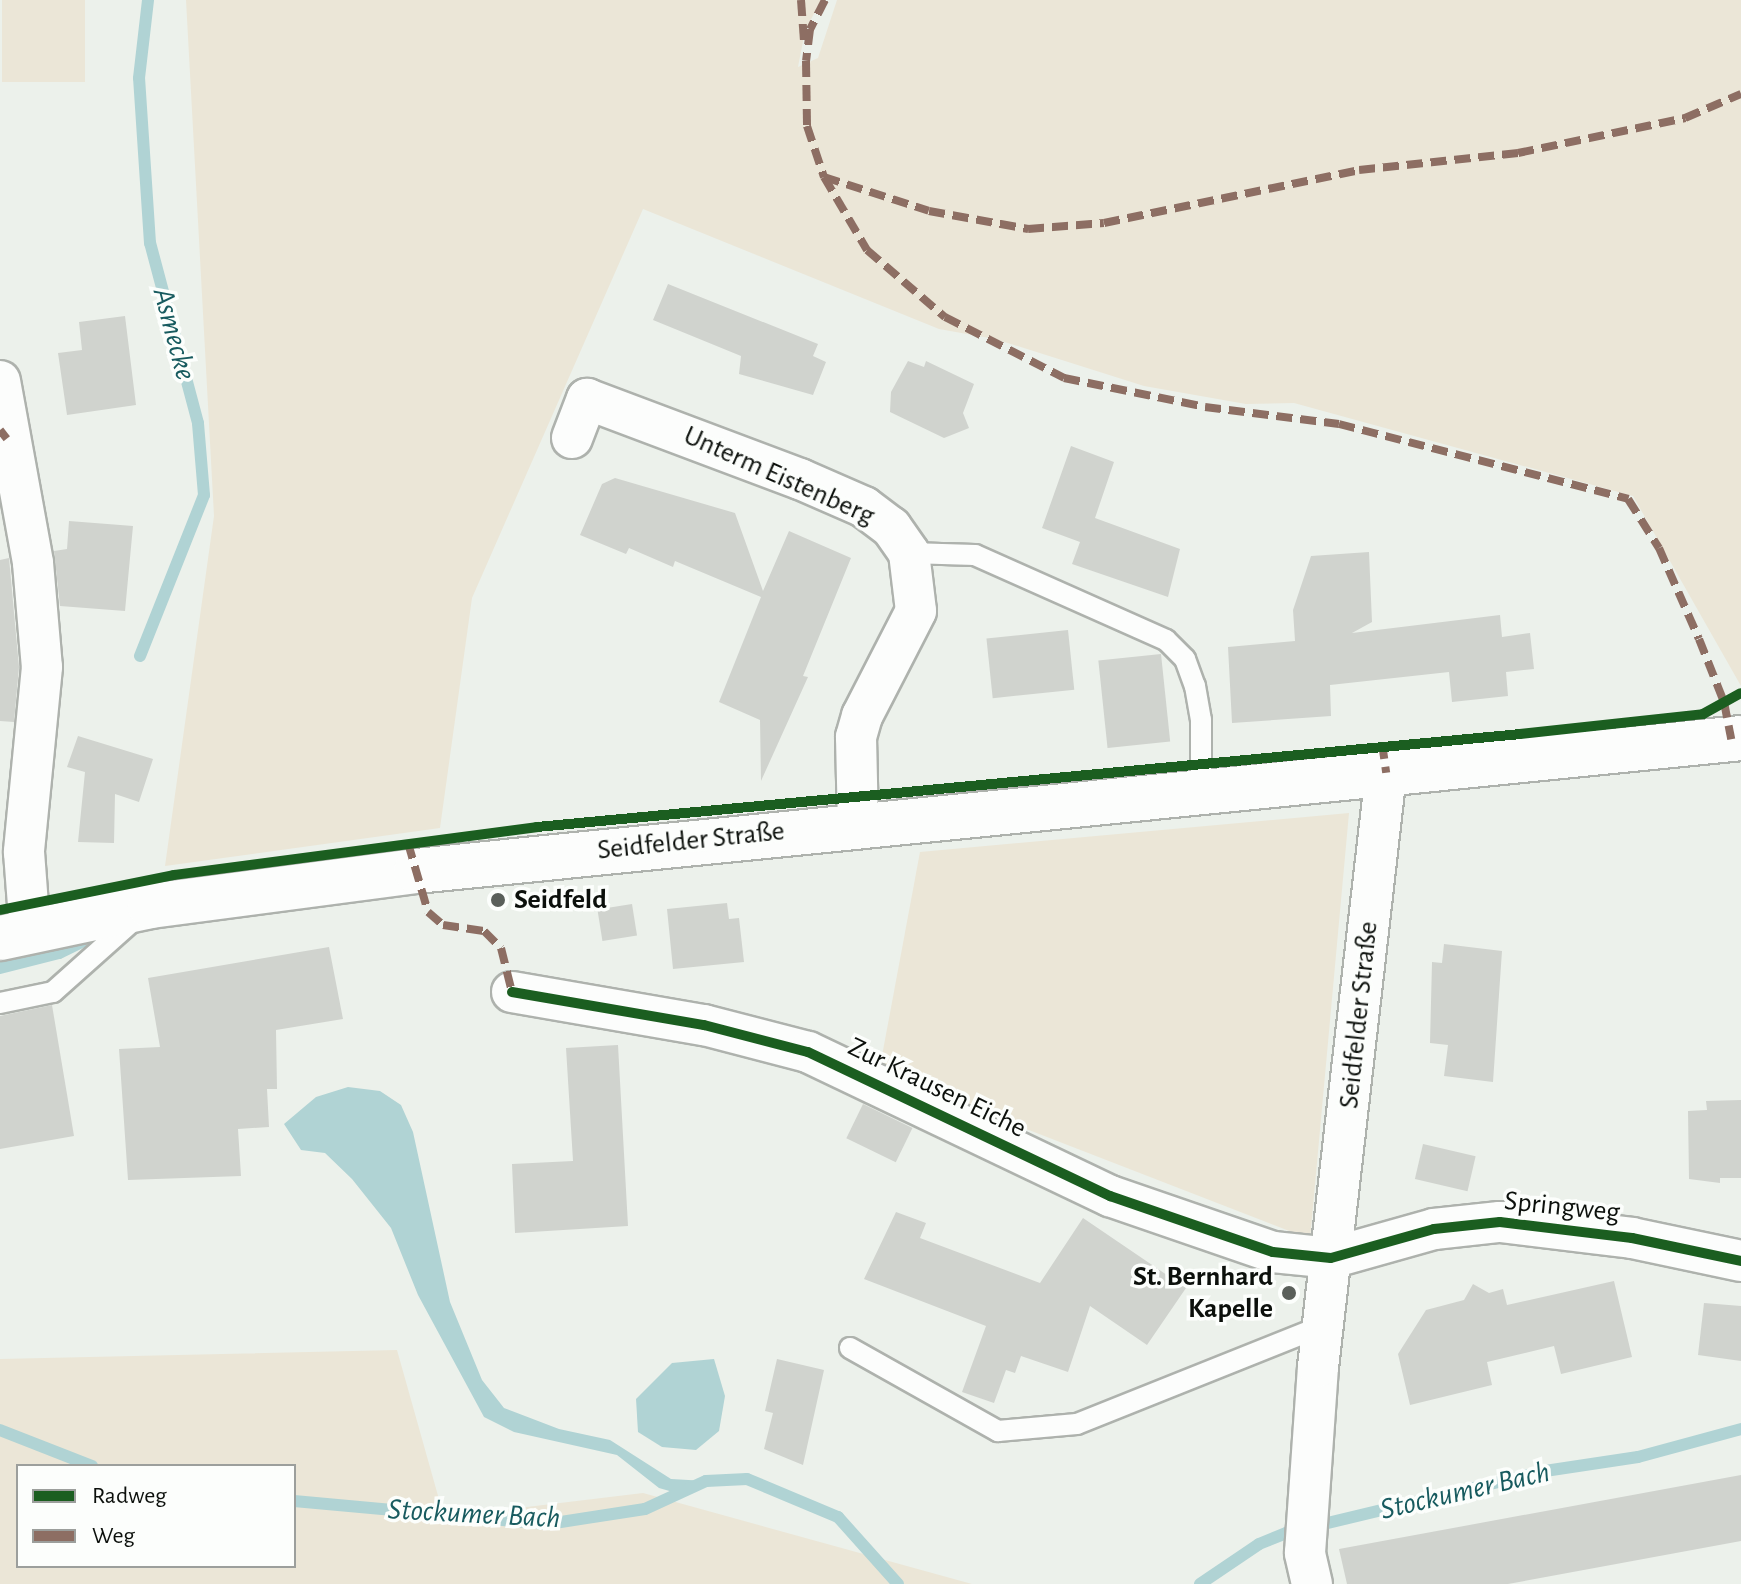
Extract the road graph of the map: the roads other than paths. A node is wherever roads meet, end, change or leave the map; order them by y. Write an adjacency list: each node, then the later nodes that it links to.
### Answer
1 (0, 381): 9 (street)
2 (572, 438): 3 (street, Unterm Eistenberg)
3 (909, 553): 6 (lane); 7 (street)
4 (1741, 738): 5 (main road, Seidfelder Straße)
5 (1386, 773): 6 (main road, Seidfelder Straße); 12 (street, Seidfelder Straße)
6 (1201, 792): 7 (main road, Seidfelder Straße)
7 (858, 824): 8 (main road, Seidfelder Straße)
8 (150, 906): 9 (main road, Seidfelder Straße); 11 (lane)
9 (15, 934)
10 (512, 992): 12 (street, Zur Krausen Eiche)
11 (0, 1003)
12 (1331, 1258): 13 (street, Springweg); 14 (street)
13 (1741, 1261)
14 (1324, 1325): 15 (lane); 16 (street)
15 (850, 1348)
16 (1308, 1568)

